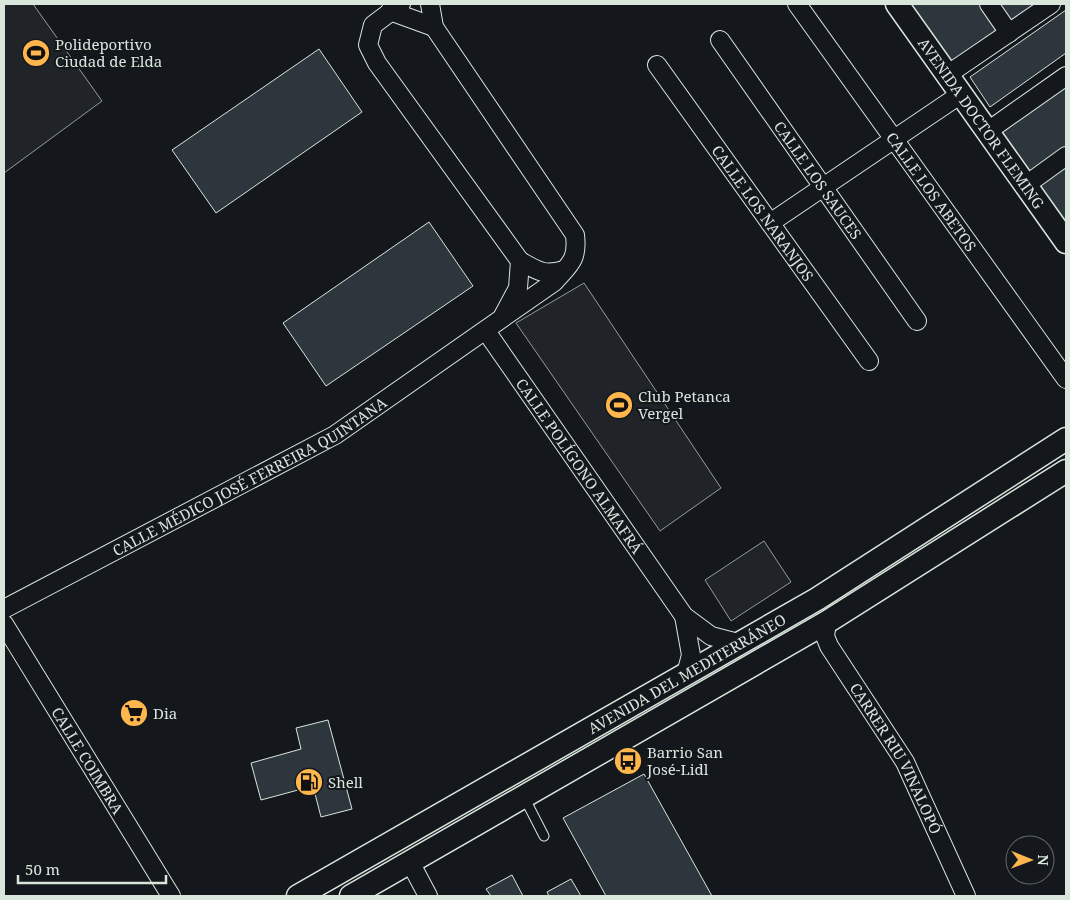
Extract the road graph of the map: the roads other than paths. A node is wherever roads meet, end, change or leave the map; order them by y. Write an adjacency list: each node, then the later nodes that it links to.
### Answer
1 (430, 4): 7 (street)
2 (797, 4): 15 (street, CALLE LOS ABETOS)
3 (897, 4): 11 (street, AVENIDA DOCTOR FLEMING)
4 (989, 4): 8 (street)
5 (1051, 4): 8 (street)
6 (395, 8): 7 (street); 21 (street)
7 (434, 27): 22 (street)
8 (1009, 33): 11 (street)
9 (720, 40): 18 (street, CALLE LOS SAUCES)
10 (657, 66): 19 (street, CALLE LOS NARANJOS)
11 (947, 75): 13 (street, AVENIDA DOCTOR FLEMING)
12 (1066, 76): 14 (street)
13 (961, 94): 14 (street, AVENIDA DOCTOR FLEMING); 15 (street)
14 (988, 131): 17 (street, AVENIDA DOCTOR FLEMING)
15 (894, 138): 18 (street); 27 (street, CALLE LOS ABETOS)
16 (1066, 156): 17 (street)
17 (1026, 185): 20 (street, AVENIDA DOCTOR FLEMING)
18 (822, 186): 19 (street); 24 (street, CALLE LOS SAUCES)
19 (770, 223): 26 (street, CALLE LOS NARANJOS)
20 (1066, 241)
21 (520, 261): 22 (street); 23 (street)
22 (564, 270): 23 (street)
23 (502, 319): 25 (street)
24 (917, 321)
25 (486, 331): 30 (street, CALLE MÉDICO JOSÉ FERREIRA QUINTANA); 31 (street, CALLE POLÍGONO ALMAFRÁ)
26 (869, 361)
27 (1066, 380)
28 (1066, 439): 34 (street, AVENIDA DEL MEDITERRÁNEO)
29 (1061, 475): 32 (street, AVENIDA DEL MEDITERRÁNEO)
30 (4, 609)
31 (684, 616): 34 (street, CALLE POLÍGONO ALMAFRÁ); 35 (street, CALLE POLÍGONO ALMAFRÁ)
32 (827, 622): 36 (street, AVENIDA DEL MEDITERRÁNEO); 43 (street, CARRER RIU VINALOPÓ)
33 (4, 624): 39 (street, CALLE COIMBRA)
34 (738, 643): 35 (street, AVENIDA DEL MEDITERRÁNEO)
35 (686, 674): 40 (street, AVENIDA DEL MEDITERRÁNEO)
36 (524, 797): 37 (lane); 38 (street, AVENIDA DEL MEDITERRÁNEO)
37 (544, 836)
38 (410, 862): 41 (street, AVENIDA DEL MEDITERRÁNEO); 42 (street)
39 (171, 896)
40 (298, 896)
41 (351, 896)
42 (428, 896)
43 (966, 896)

